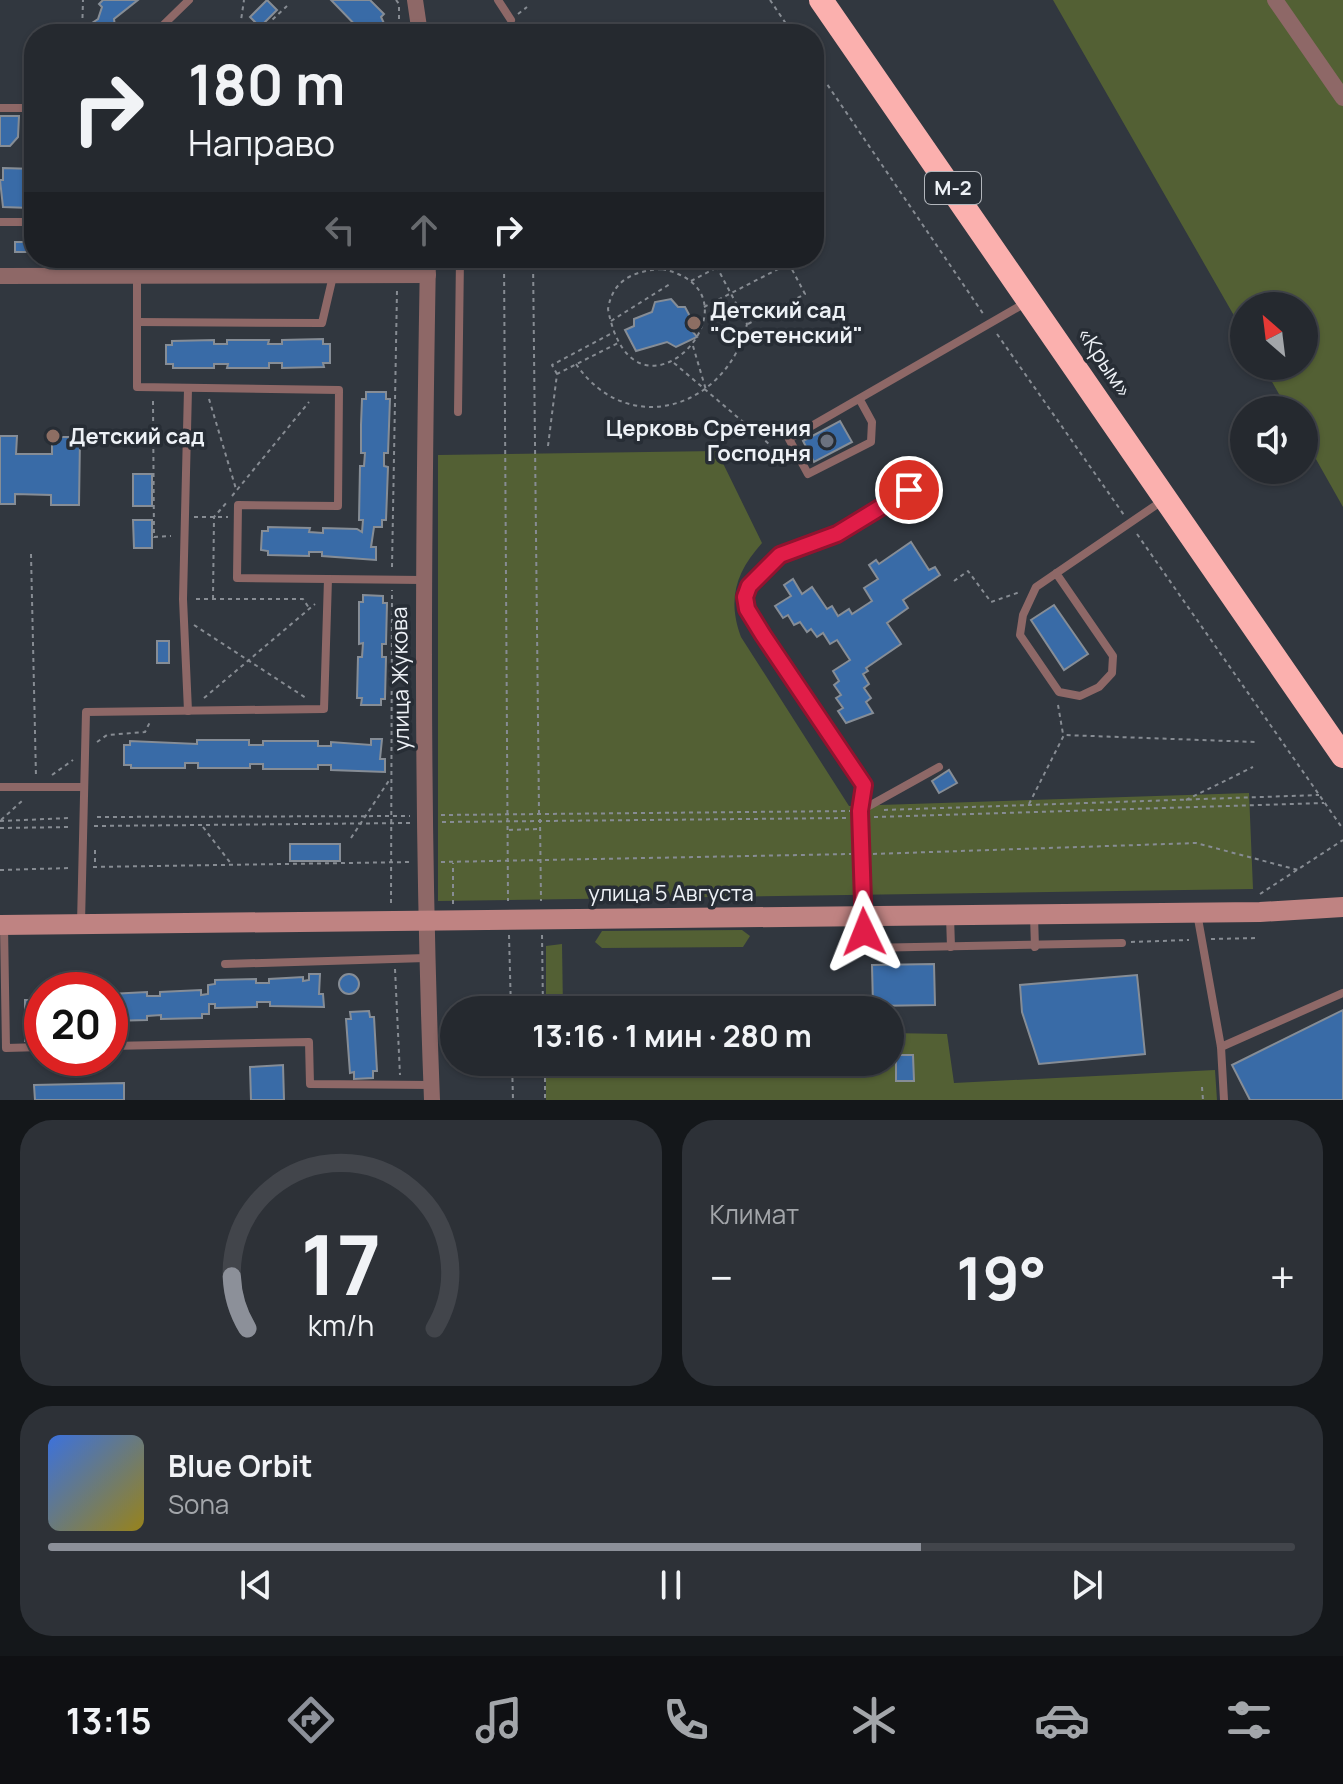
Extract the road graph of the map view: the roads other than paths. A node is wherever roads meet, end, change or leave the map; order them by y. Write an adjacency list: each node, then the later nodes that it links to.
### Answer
1 (189, 0): 8 (lane)
2 (416, 0): 9 (street)
3 (498, 0): 7 (lane)
4 (821, 0): 22 (highway, «Крым» / М-2)
5 (830, 0): 33 (highway, «Крым» / М-2)
6 (1275, 0): 10 (street)
7 (511, 20)
8 (164, 24)
9 (419, 24)
10 (1343, 98)
11 (0, 108): 12 (lane)
12 (24, 108)
13 (0, 222): 14 (lane)
14 (24, 222)
15 (136, 268): 20 (lane)
16 (428, 268): 18 (street, улица Жукова)
17 (460, 268): 26 (lane)
18 (428, 275): 21 (street); 31 (street, улица Жукова)
19 (0, 276): 20 (street)
20 (136, 276): 21 (street); 23 (lane)
21 (333, 276): 23 (lane)
22 (1031, 300): 25 (lane); 28 (highway, «Крым» / М-2)
23 (137, 322): 24 (lane)
24 (188, 389): 30 (lane); 32 (lane)
25 (860, 400): 25 (lane)
26 (458, 412)
27 (933, 475): 38 (lane)
28 (1167, 498): 29 (lane); 34 (highway, «Крым» / М-2)
29 (1056, 573): 29 (lane)
30 (328, 579): 31 (lane); 32 (lane)
31 (422, 580): 44 (street, улица Жукова)
32 (188, 711): 37 (lane)
33 (1343, 743)
34 (1343, 756)
35 (939, 767): 38 (lane)
36 (0, 787): 37 (lane)
37 (84, 787): 45 (lane)
38 (860, 814): 43 (lane)
39 (1343, 907): 40 (street, улица 5 Августа)
40 (1197, 913): 41 (street, улица 5 Августа); 54 (lane)
41 (1034, 914): 42 (street, улица 5 Августа); 49 (lane)
42 (950, 915): 43 (street, улица 5 Августа); 48 (lane)
43 (864, 916): 44 (street, улица 5 Августа); 48 (lane)
44 (425, 919): 45 (street, улица 5 Августа); 50 (street, улица Жукова)
45 (81, 924): 46 (street, улица 5 Августа)
46 (2, 925): 55 (lane)
47 (1122, 943): 49 (lane)
48 (951, 947): 49 (lane)
49 (1035, 947)
50 (426, 958): 51 (lane); 56 (street, улица Жукова)
51 (225, 964)
52 (1343, 993): 54 (lane)
53 (128, 1046): 56 (lane)
54 (1221, 1047): 57 (lane)
55 (24, 1048)
56 (431, 1093)
57 (1224, 1100)

